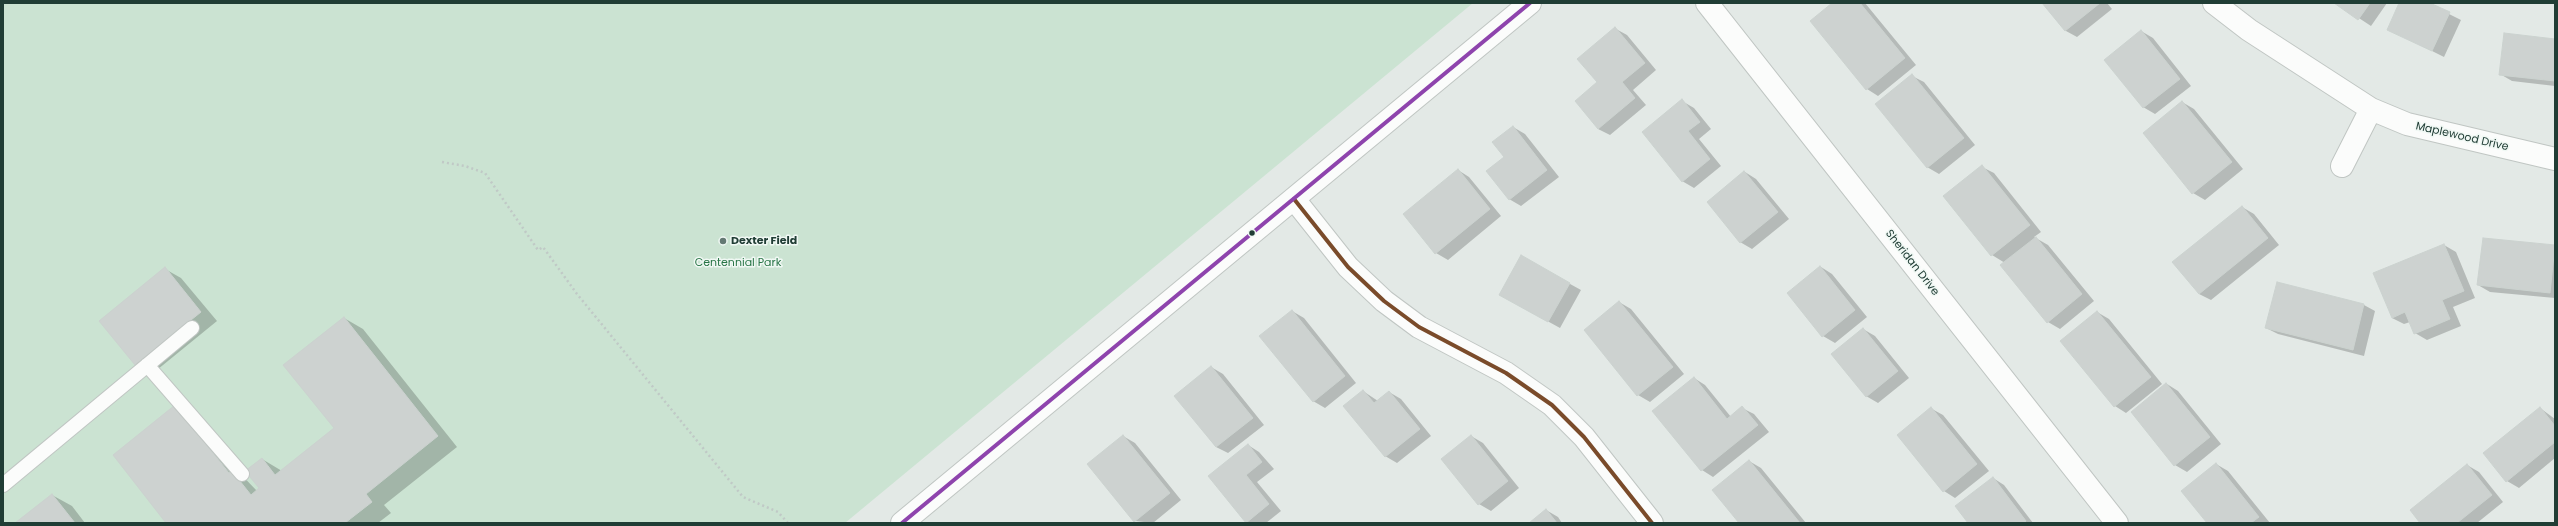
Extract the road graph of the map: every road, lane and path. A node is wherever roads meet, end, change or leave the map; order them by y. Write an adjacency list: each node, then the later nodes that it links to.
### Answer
1 (1530, 3): 8 (street)
2 (1707, 3): 16 (street, Sheridan Drive)
3 (2214, 3): 4 (street, Maplewood Drive)
4 (2371, 109): 5 (street, Maplewood Drive); 7 (street)
5 (2555, 159)
6 (442, 162): 13 (path)
7 (2342, 166)
8 (1294, 199): 14 (street); 15 (street)
9 (192, 328): 10 (lane)
10 (147, 365): 11 (lane); 12 (lane)
11 (242, 474)
12 (3, 485)
13 (788, 523)
14 (902, 523)
15 (1652, 523)
16 (2117, 523)

